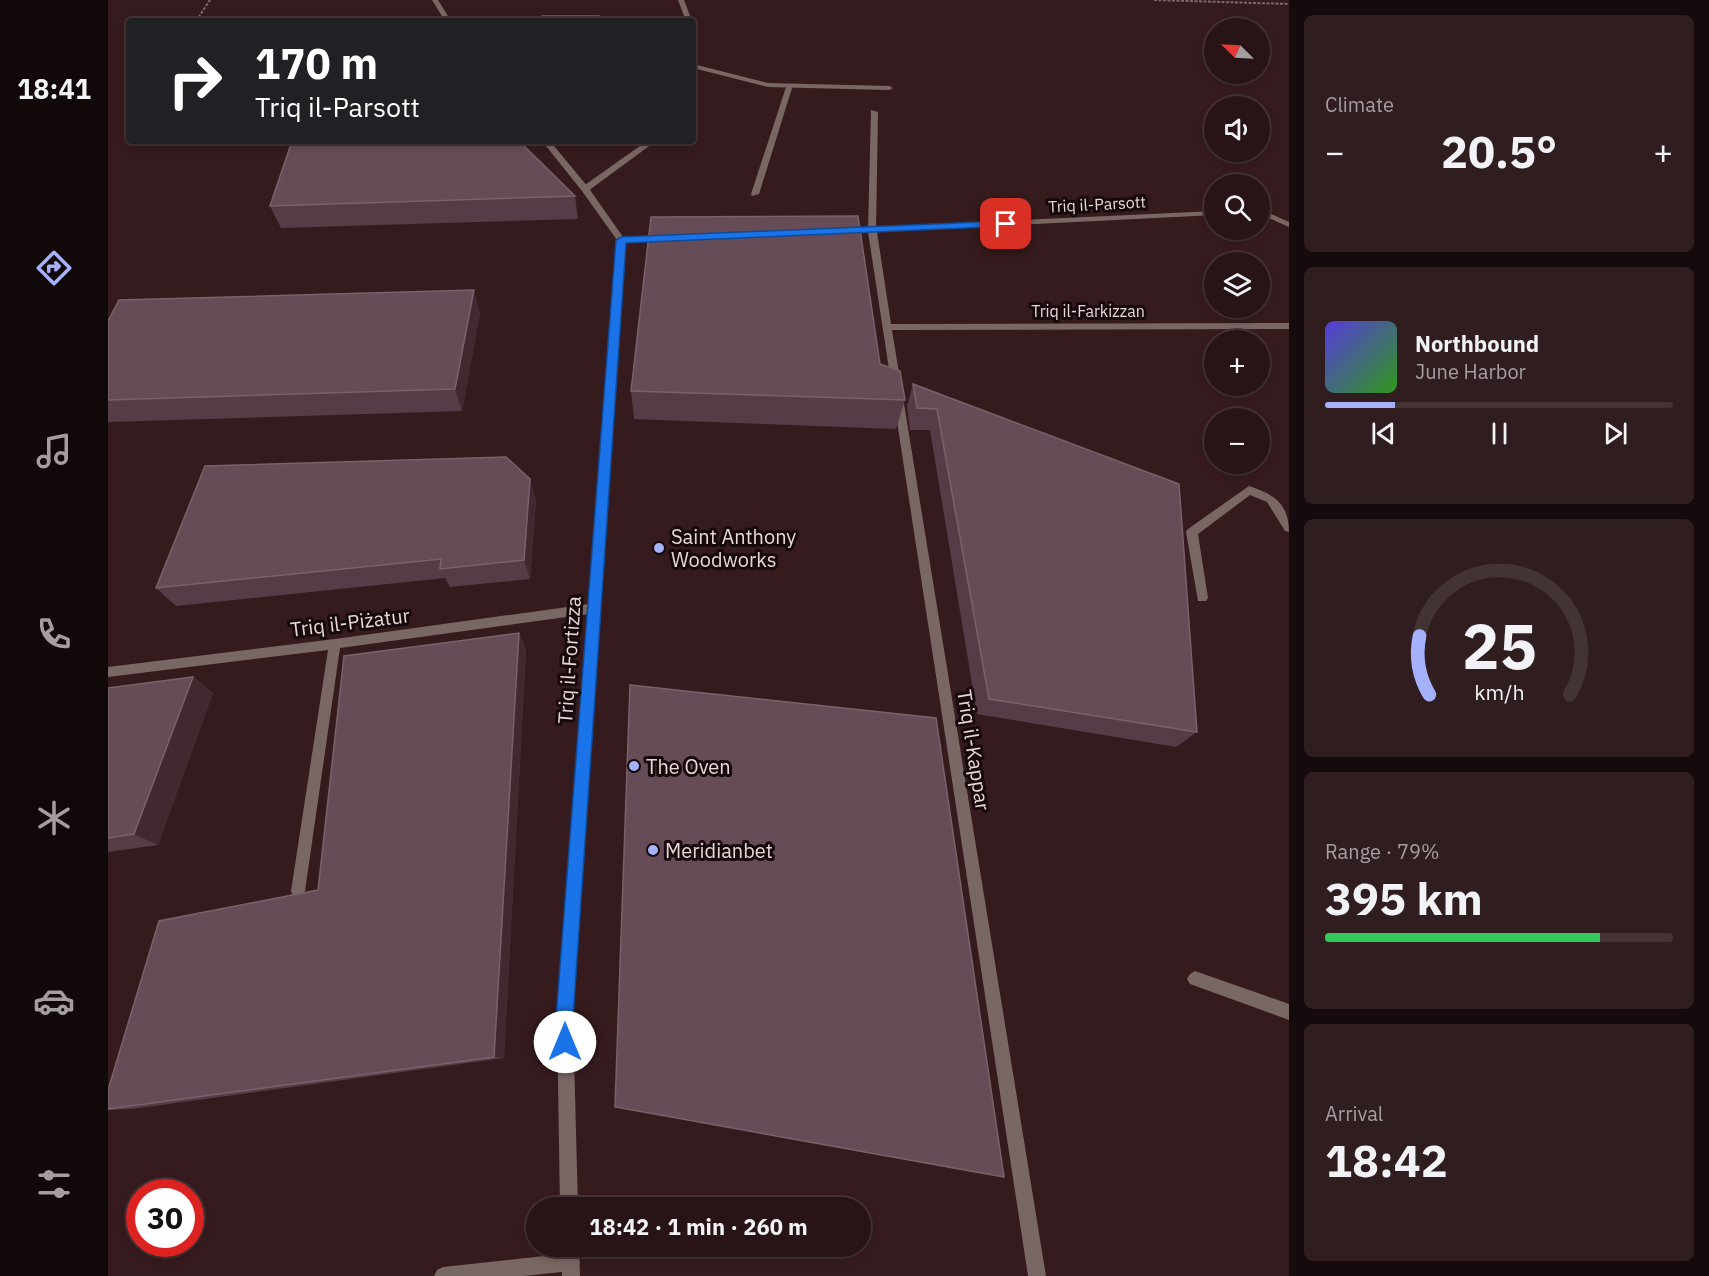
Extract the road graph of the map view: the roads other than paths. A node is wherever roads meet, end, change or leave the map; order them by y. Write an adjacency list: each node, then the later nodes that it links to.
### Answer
1 (435, 0): 3 (street)
2 (681, 0): 4 (street)
3 (446, 18)
4 (688, 18)
5 (696, 67): 6 (street)
6 (789, 85): 7 (street); 12 (street)
7 (889, 88)
8 (874, 112): 16 (street, Triq il-Kappar)
9 (548, 144): 11 (street)
10 (648, 144): 11 (street)
11 (585, 189): 19 (street)
12 (755, 194)
13 (1204, 214): 16 (street, Triq il-Parsott)
14 (1270, 216): 15 (street)
15 (1289, 225)
16 (872, 230): 17 (street, Triq il-Parsott); 21 (street, Triq il-Kappar)
17 (836, 231)
18 (681, 237): 19 (street)
19 (621, 240): 24 (street, Triq il-Fortizza)
20 (1289, 326): 21 (street, Triq il-Farkizzan)
21 (887, 327): 33 (street, Triq il-Kappar)
22 (1289, 528): 23 (street)
23 (1202, 598)
24 (596, 608): 25 (street, Triq il-Piżatur); 30 (street, Triq il-Fortizza)
25 (335, 644): 26 (street, Triq il-Piżatur); 27 (street)
26 (108, 672)
27 (298, 891)
28 (1195, 979): 29 (street)
29 (1289, 1012)
30 (569, 1197)
31 (571, 1262): 32 (street)
32 (443, 1276)
33 (1037, 1276)

